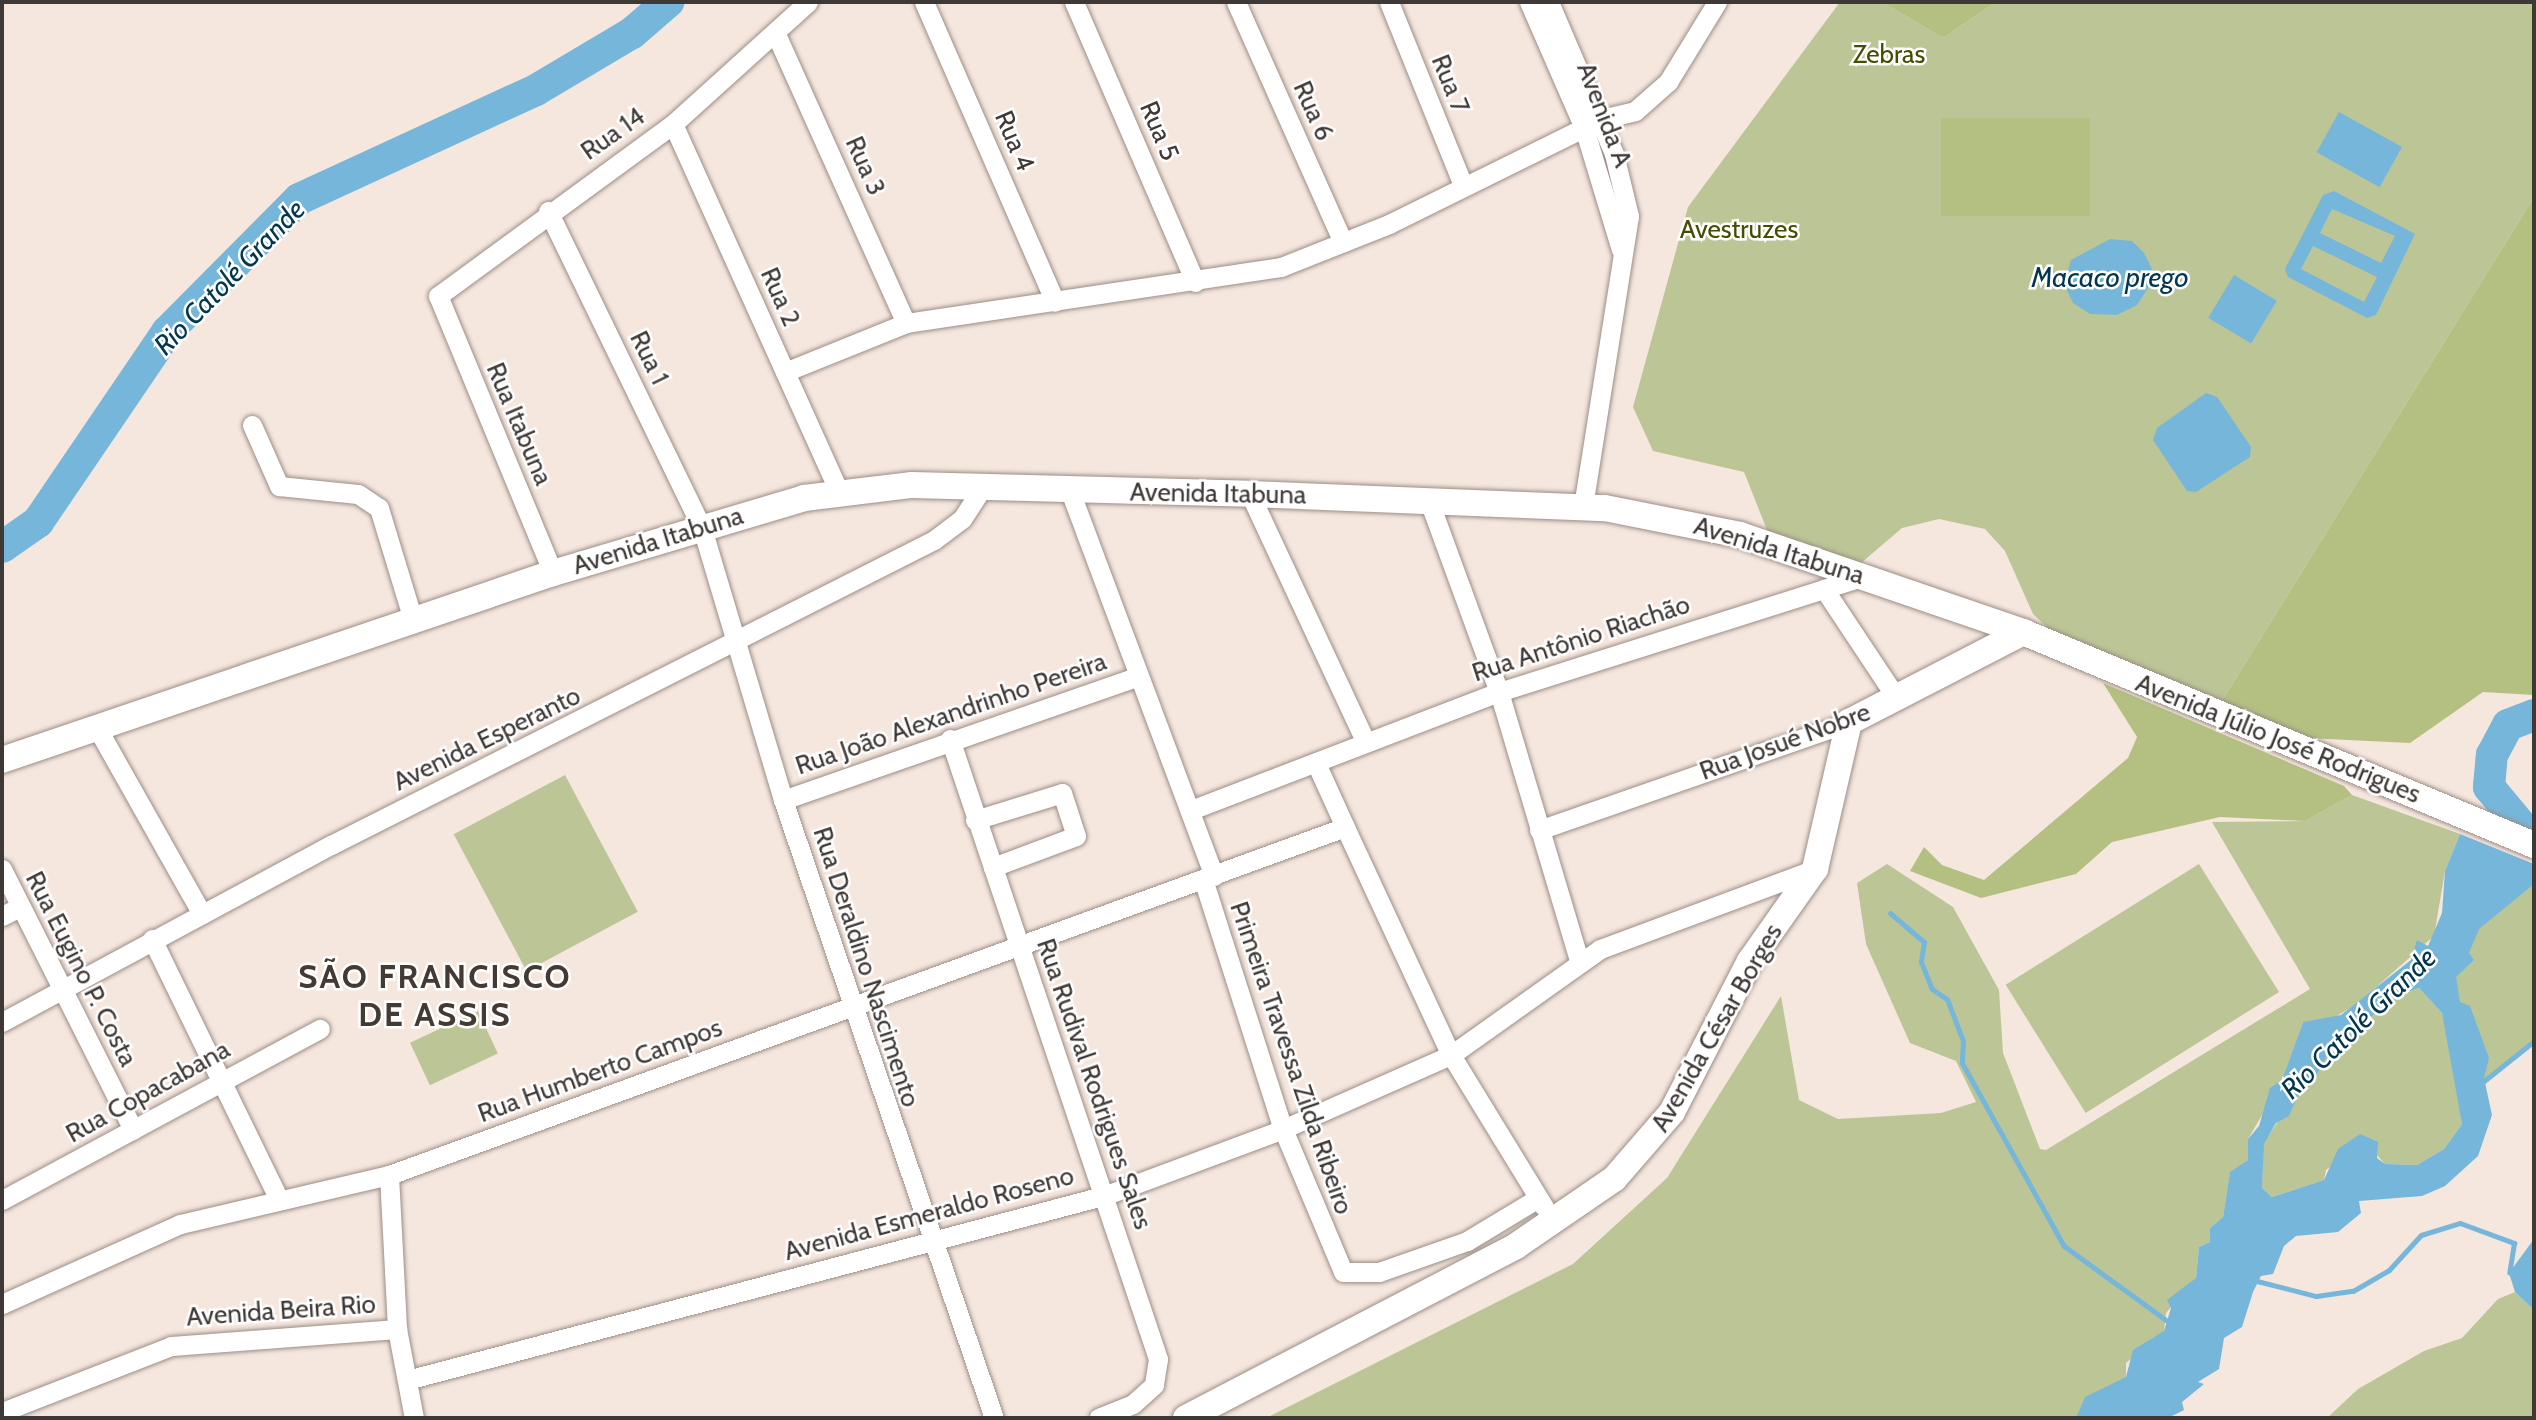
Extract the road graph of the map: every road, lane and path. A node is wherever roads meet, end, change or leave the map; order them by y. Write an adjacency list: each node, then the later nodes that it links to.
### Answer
1 (808, 2): 9 (street, Rua 14)
2 (924, 2): 17 (street, Rua 4)
3 (1074, 2): 15 (street, Rua 5)
4 (1236, 2): 14 (street, Rua 6)
5 (1389, 2): 12 (street, Rua 7)
6 (1529, 2): 11 (street, Avenida A)
7 (1549, 2): 11 (street, Avenida A)
8 (1710, 6): 11 (street)
9 (775, 32): 10 (street, Rua 14); 18 (street, Rua 3)
10 (673, 124): 13 (street, Rua 14); 19 (street, Rua 2)
11 (1593, 124): 12 (street); 26 (street, Avenida A)
12 (1463, 186): 14 (street)
13 (548, 211): 16 (street, Rua 14); 27 (street, Rua 1)
14 (1343, 242): 15 (street)
15 (1195, 282): 17 (street)
16 (438, 296): 28 (street, Rua Itabuna)
17 (1055, 302): 18 (street)
18 (906, 323): 19 (street)
19 (785, 372): 22 (street, Rua 2)
20 (252, 425): 31 (street)
21 (982, 488): 22 (main road, Avenida Itabuna); 23 (main road, Avenida Itabuna); 33 (street, Avenida Esperanto)
22 (839, 491): 27 (main road, Avenida Itabuna)
23 (1070, 491): 24 (main road, Avenida Itabuna); 34 (street)
24 (1250, 495): 25 (main road, Avenida Itabuna); 40 (street)
25 (1429, 501): 26 (main road, Avenida Itabuna); 35 (street)
26 (1583, 508): 29 (main road, Avenida Itabuna)
27 (702, 528): 28 (main road, Avenida Itabuna); 33 (street, Rua Deraldino Nascimento)
28 (553, 573): 31 (main road, Avenida Itabuna)
29 (1865, 576): 30 (street, Rua Antônio Riachão); 32 (main road, Avenida Itabuna)
30 (1824, 589): 35 (street, Rua Antônio Riachão); 36 (street)
31 (413, 620): 38 (main road, Avenida Itabuna)
32 (2022, 632): 36 (main road, Rua Josué Nobre); 48 (main road, Avenida Júlio José Rodrigues)
33 (732, 643): 43 (street, Rua Deraldino Nascimento); 54 (street, Avenida Esperanto)
34 (1136, 677): 39 (street, Rua João Alexandrinho Pereira); 44 (street)
35 (1499, 692): 40 (street, Rua Antônio Riachão); 47 (street)
36 (1897, 699): 37 (main road, Rua Josué Nobre)
37 (1849, 722): 47 (street, Rua Josué Nobre); 51 (main road, Avenida César Borges)
38 (96, 726): 41 (main road, Avenida Itabuna); 54 (street)
39 (950, 739): 43 (street, Rua João Alexandrinho Pereira); 45 (street, Rua Rudival Rodrigues Sales)
40 (1365, 741): 42 (street, Rua Antônio Riachão)
41 (2, 760)
42 (1316, 763): 44 (street, Rua Antônio Riachão); 46 (street)
43 (783, 800): 60 (street, Rua Deraldino Nascimento)
44 (1191, 810): 52 (street, Primeira Travessa Zilda Ribeiro)
45 (975, 820): 49 (street, Rua Rudival Rodrigues Sales); 49 (street)
46 (1345, 827): 52 (street, Rua Humberto Campos); 63 (street)
47 (1539, 830): 58 (street)
48 (2534, 845)
49 (993, 867): 57 (street, Rua Rudival Rodrigues Sales)
50 (2, 869): 53 (street, Rua Eugino P. Costa)
51 (1815, 869): 58 (street, Avenida Esmeraldo Roseno); 72 (main road, Avenida César Borges)
52 (1208, 878): 57 (street, Rua Humberto Campos); 65 (street, Primeira Travessa Zilda Ribeiro)
53 (20, 907): 55 (street); 59 (street, Rua Eugino P. Costa)
54 (202, 914): 56 (street, Avenida Esperanto)
55 (2, 916)
56 (152, 939): 59 (street, Avenida Esperanto); 64 (street)
57 (1018, 949): 60 (street, Rua Humberto Campos); 68 (street, Rua Rudival Rodrigues Sales)
58 (1579, 961): 63 (street, Avenida Esmeraldo Roseno)
59 (63, 987): 61 (street, Avenida Esperanto); 66 (street, Rua Eugino P. Costa)
60 (852, 1008): 67 (street, Rua Humberto Campos); 73 (street, Rua Deraldino Nascimento)
61 (2, 1022)
62 (320, 1029): 64 (street, Rua Copacabana)
63 (1451, 1055): 65 (street, Avenida Esmeraldo Roseno); 69 (street)
64 (218, 1083): 66 (street, Rua Copacabana); 70 (street)
65 (1283, 1129): 68 (street, Avenida Esmeraldo Roseno); 69 (street, Primeira Travessa Zilda Ribeiro)
66 (133, 1130): 71 (street, Rua Copacabana)
67 (389, 1175): 70 (street, Rua Humberto Campos); 75 (street)
68 (1106, 1195): 73 (street, Avenida Esmeraldo Roseno); 80 (street, Rua Rudival Rodrigues Sales)
69 (1538, 1198): 72 (street)
70 (279, 1199): 74 (street, Rua Humberto Campos)
71 (2, 1200)
72 (1554, 1223): 81 (main road, Avenida César Borges)
73 (928, 1239): 76 (street, Avenida Esmeraldo Roseno); 79 (street, Rua Deraldino Nascimento)
74 (2, 1304)
75 (397, 1329): 76 (street); 77 (street, Avenida Beira Rio)
76 (407, 1380): 78 (street)
77 (11, 1412)
78 (414, 1418)
79 (994, 1418)
80 (1099, 1418)
81 (1186, 1418)

